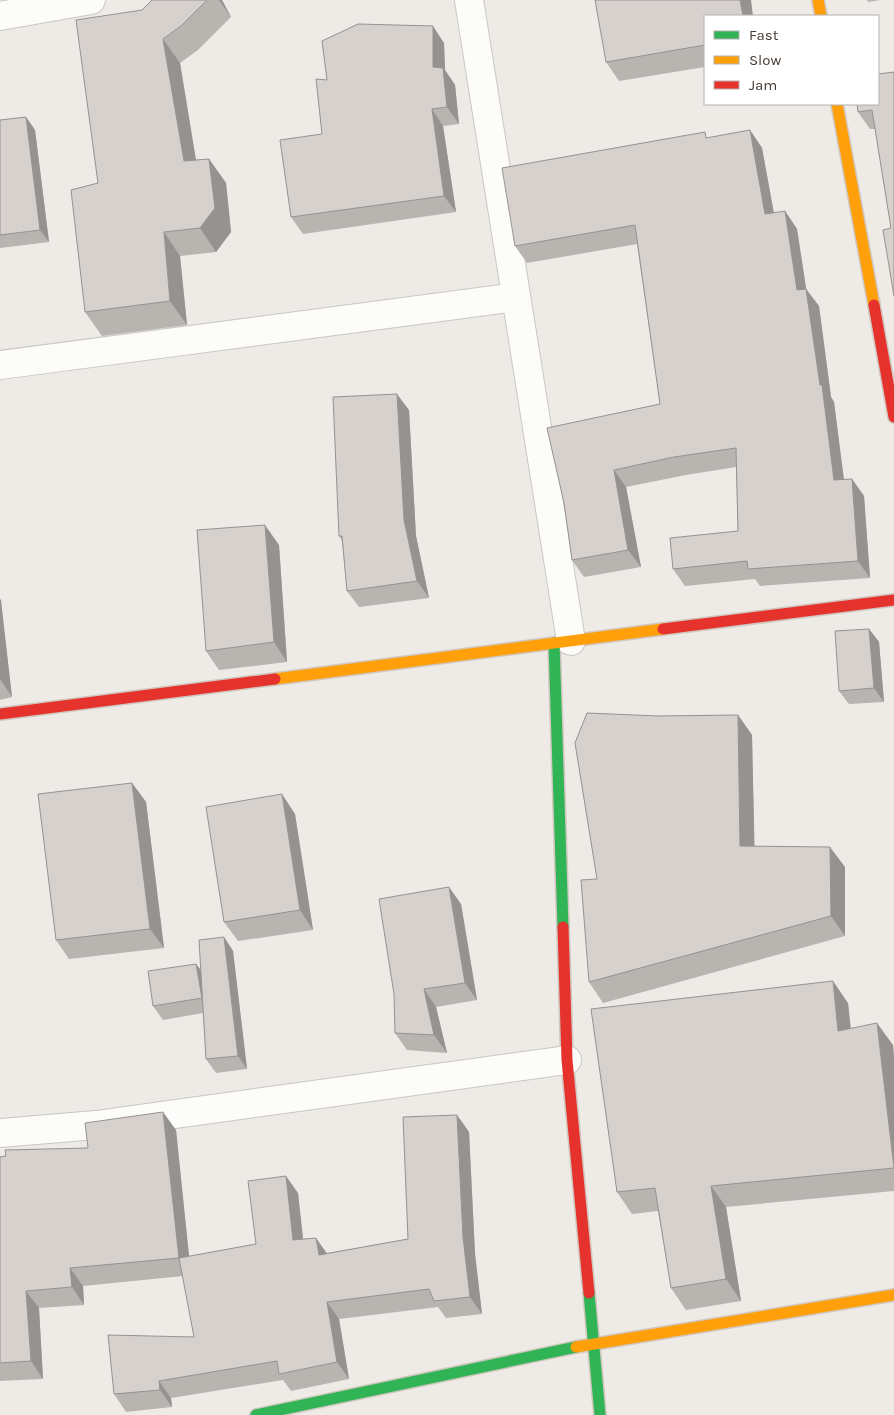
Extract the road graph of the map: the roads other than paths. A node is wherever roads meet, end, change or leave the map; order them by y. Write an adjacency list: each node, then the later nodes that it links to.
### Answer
1 (91, 0): 5 (street)
2 (469, 0): 7 (street)
3 (818, 0): 4 (street)
4 (821, 15)
5 (0, 16)
6 (837, 105): 9 (street)
7 (516, 297): 8 (street); 11 (street)
8 (0, 366)
9 (894, 417)
10 (894, 600): 11 (street)
11 (562, 642): 12 (street); 13 (street)
12 (0, 714)
13 (567, 1060): 14 (street); 16 (street)
14 (0, 1133)
15 (894, 1294): 16 (street)
16 (593, 1343): 17 (street); 18 (street)
17 (260, 1415)
18 (600, 1415)

